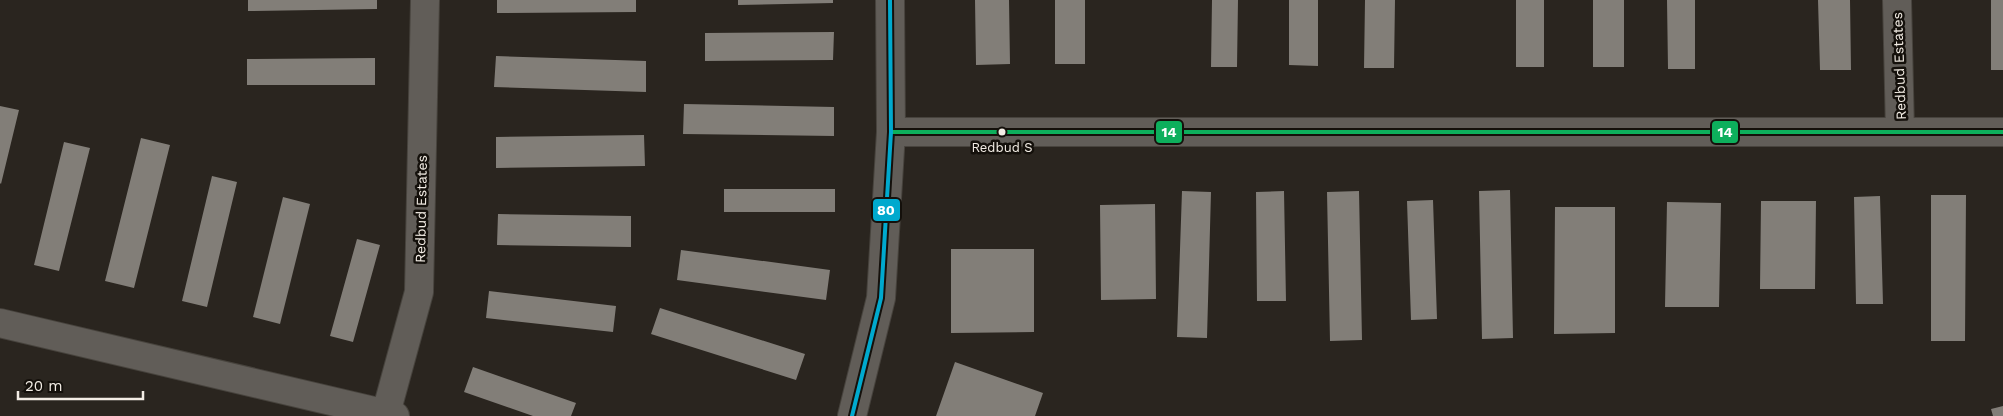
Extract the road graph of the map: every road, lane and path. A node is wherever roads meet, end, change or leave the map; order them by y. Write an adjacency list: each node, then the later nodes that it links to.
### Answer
1 (425, 0): 8 (street, Redbud Estates)
2 (890, 0): 4 (street)
3 (1897, 0): 5 (street, Redbud Estates)
4 (891, 132): 5 (street, Redbud Estates); 9 (street)
5 (1900, 132): 6 (street, Redbud Estates)
6 (2003, 132)
7 (0, 323): 8 (street, Redbud Estates)
8 (390, 414)
9 (852, 416)

